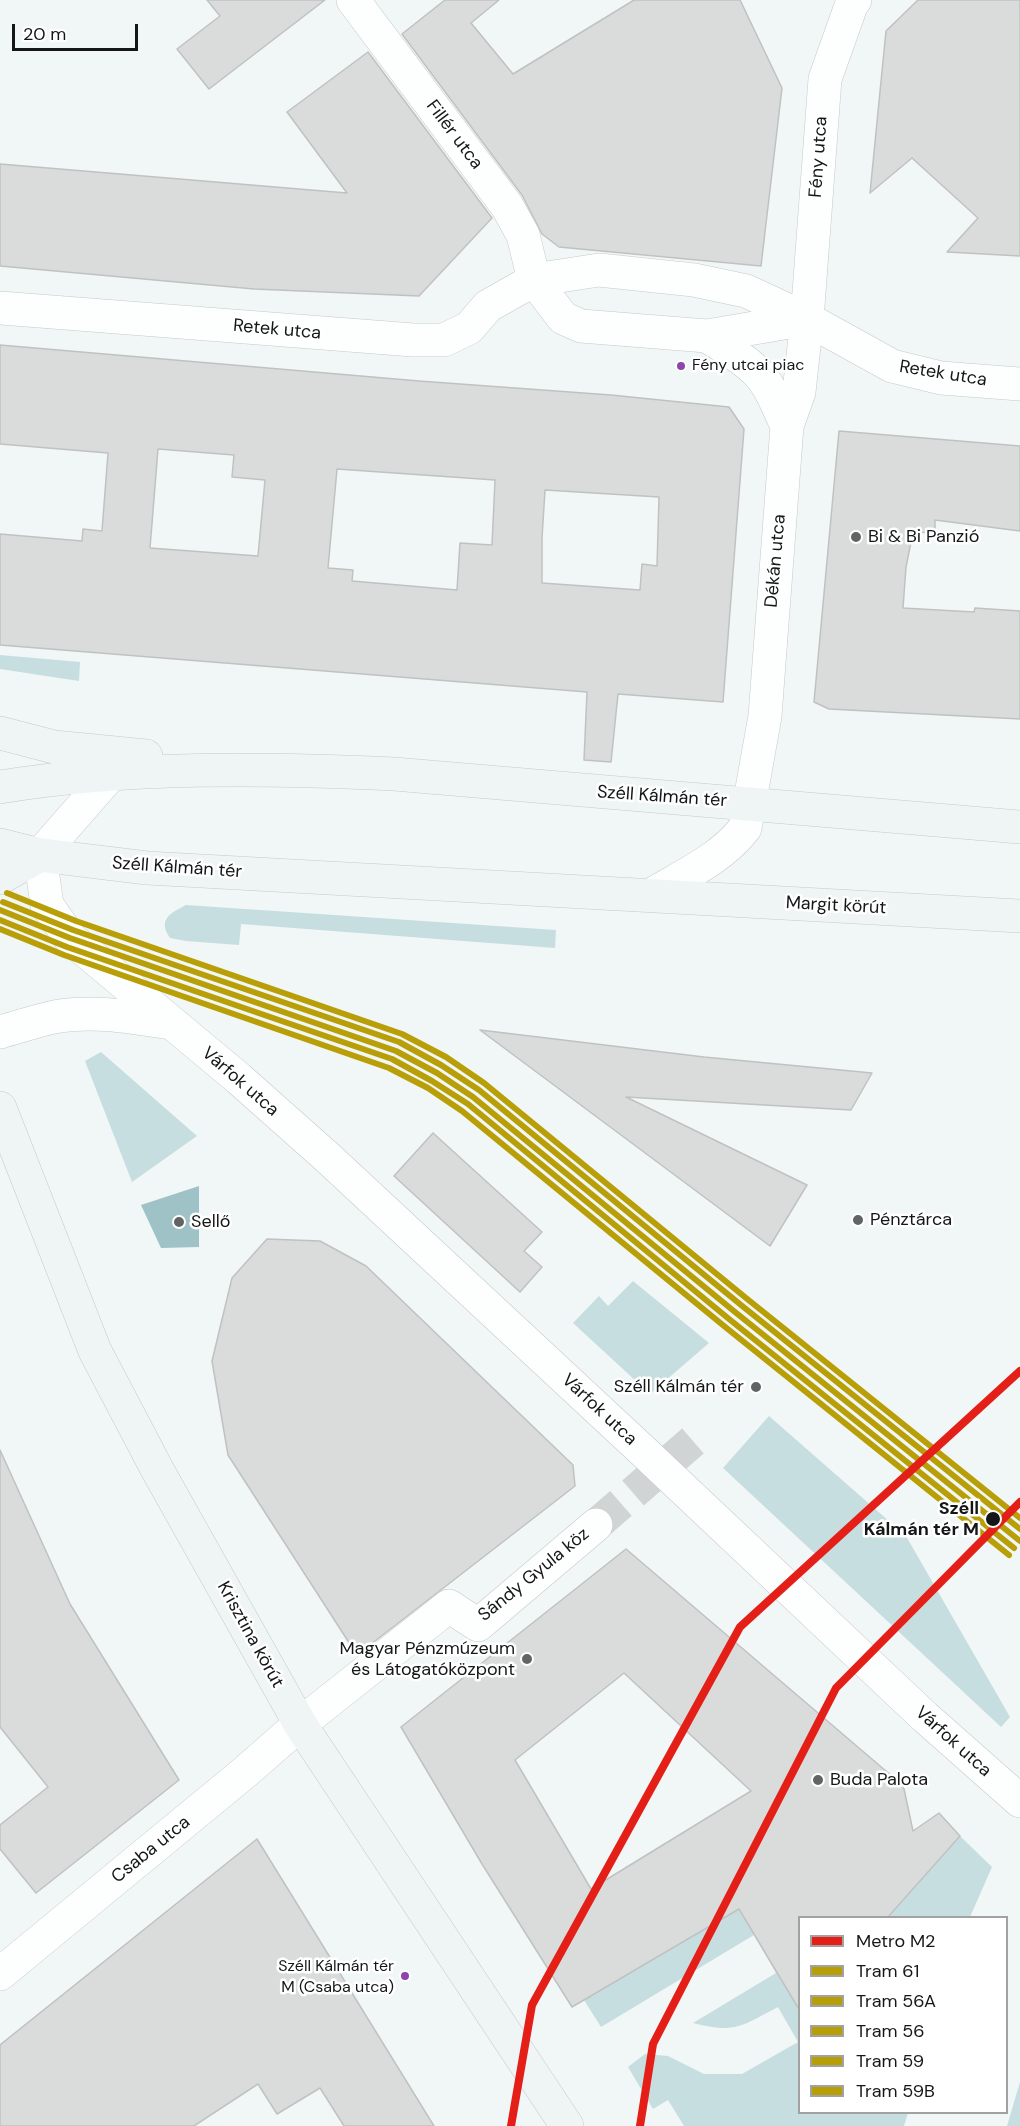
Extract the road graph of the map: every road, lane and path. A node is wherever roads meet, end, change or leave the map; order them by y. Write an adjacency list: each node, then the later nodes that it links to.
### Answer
1 (353, 0): 3 (street, Fillér utca)
2 (855, 0): 5 (street, Fény utca)
3 (534, 280): 4 (street, Retek utca); 5 (street, Retek utca); 6 (street)
4 (0, 308)
5 (807, 319): 6 (street); 7 (street, Retek utca); 8 (street, Dékán utca)
6 (707, 336): 8 (street)
7 (1020, 384)
8 (787, 426): 13 (street, Dékán utca)
9 (0, 733): 10 (main road)
10 (294, 770): 11 (main road, Széll Kálmán tér); 13 (main road, Széll Kálmán tér)
11 (111, 774): 12 (main road, Széll Kálmán tér); 16 (street)
12 (0, 787)
13 (749, 804): 14 (main road); 18 (street, Széll Kálmán tér)
14 (1020, 827)
15 (0, 845): 16 (main road, Széll Kálmán tér)
16 (40, 855): 17 (main road); 18 (main road, Széll Kálmán tér); 20 (street, Várfok utca)
17 (0, 878)
18 (651, 895): 19 (main road, Margit körút)
19 (1020, 916)
20 (173, 1024): 21 (street, Várfok utca); 25 (street, Várfok utca)
21 (0, 1032)
22 (0, 1108): 24 (main road, Krisztina körút)
23 (596, 1525): 24 (street, Sándy Gyula köz)
24 (300, 1724): 26 (street, Csaba utca); 27 (main road, Krisztina körút)
25 (1020, 1801)
26 (0, 1974)
27 (567, 2126)

